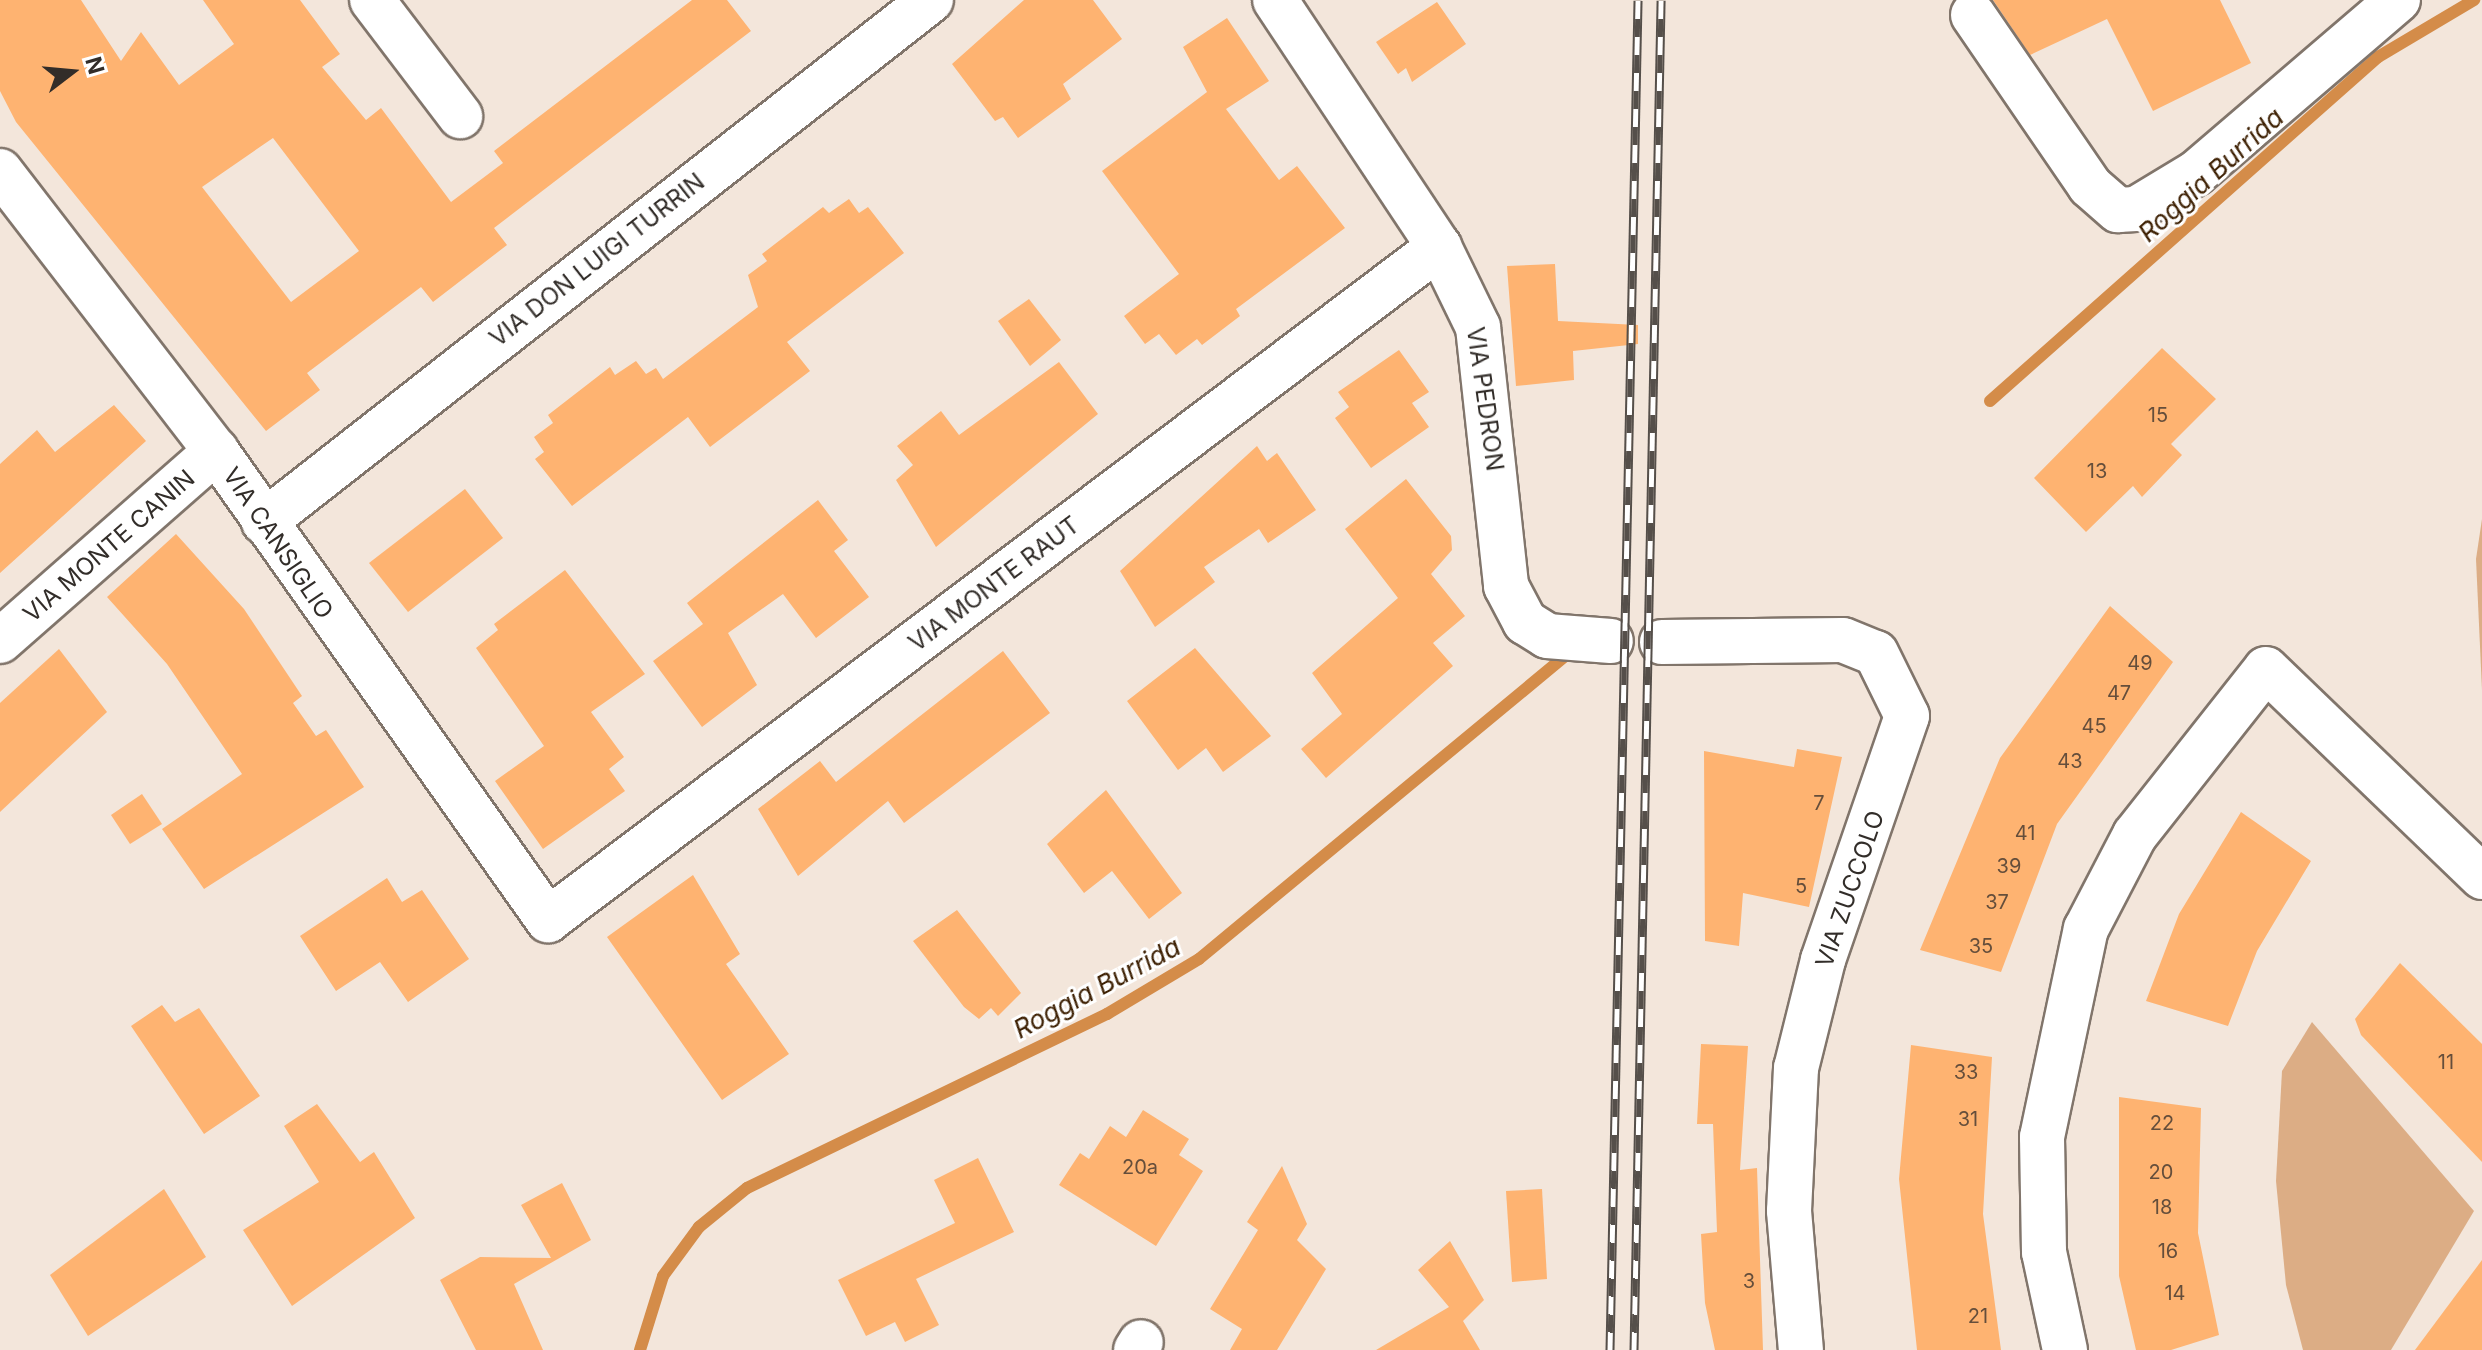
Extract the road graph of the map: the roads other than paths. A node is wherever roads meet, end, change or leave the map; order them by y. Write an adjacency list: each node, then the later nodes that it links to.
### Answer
1 (372, 0): 6 (street)
2 (931, 0): 10 (street, VIA DON LUIGI TURRIN)
3 (1275, 0): 8 (street, VIA PEDRON)
4 (2398, 0): 5 (street)
5 (1973, 15)
6 (460, 116)
7 (0, 171): 9 (street, VIA CANSIGLIO)
8 (1439, 247): 12 (street, VIA PEDRON); 15 (street, VIA MONTE RAUT)
9 (216, 451): 10 (street, VIA CANSIGLIO); 11 (street, VIA MONTE CANIN)
10 (264, 522): 15 (street, VIA CANSIGLIO)
11 (0, 641)
12 (1611, 641)
13 (1662, 642): 16 (street, VIA ZUCCOLO)
14 (2482, 877): 17 (street)
15 (548, 920)
16 (1801, 1350)
17 (2065, 1350)

